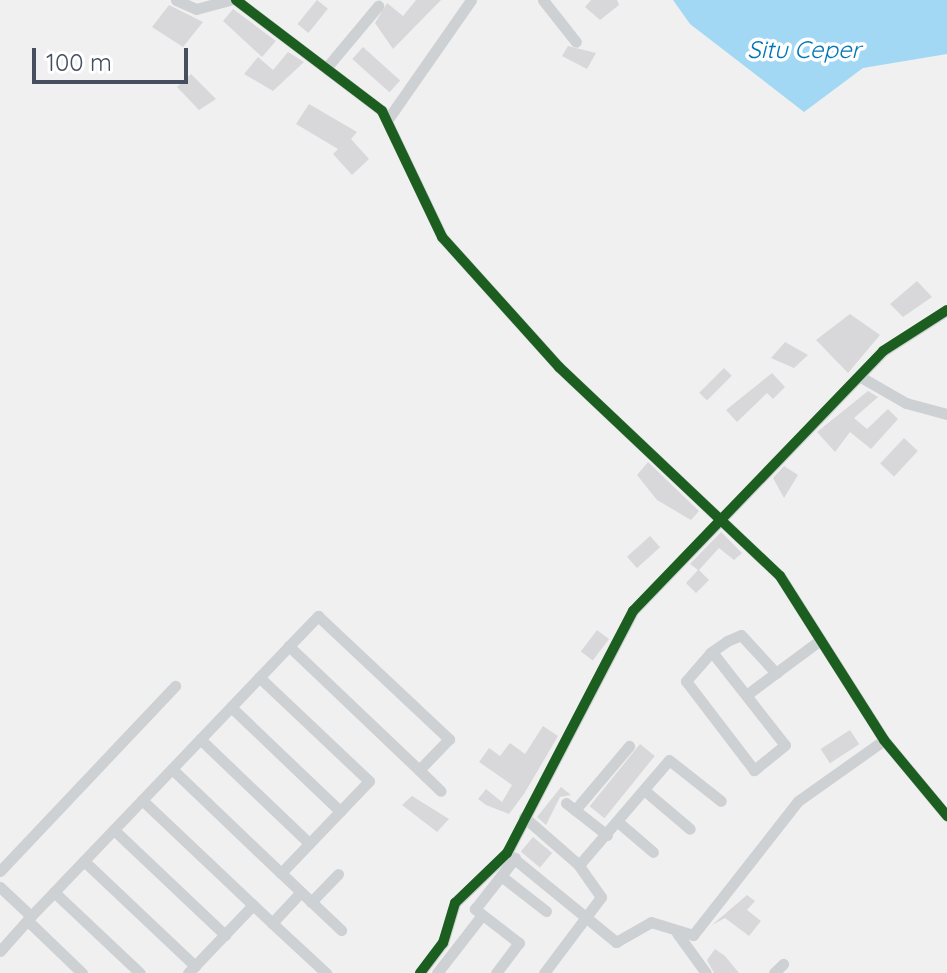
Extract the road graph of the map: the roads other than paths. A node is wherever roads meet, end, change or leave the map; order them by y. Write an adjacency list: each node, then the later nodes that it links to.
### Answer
1 (176, 0): 2 (street)
2 (229, 0)
3 (236, 0): 8 (street)
4 (471, 0): 9 (street)
5 (543, 0): 7 (street)
6 (378, 6): 8 (street)
7 (576, 42)
8 (327, 67): 9 (street)
9 (388, 119): 13 (street)
10 (947, 310): 11 (street)
11 (859, 376): 12 (street); 13 (street)
12 (947, 414)
13 (721, 514): 14 (street); 33 (street)
14 (820, 640): 17 (street); 23 (street)
15 (289, 646): 18 (street); 26 (street); 26 (street)
16 (712, 652): 17 (street); 20 (street); 20 (street)
17 (776, 673): 20 (street)
18 (259, 677): 21 (street); 31 (street)
19 (175, 686): 43 (street)
20 (749, 693)
21 (231, 707): 22 (street); 31 (street)
22 (200, 739): 25 (street); 38 (street)
23 (884, 740): 32 (street); 58 (street)
24 (629, 746): 37 (street)
25 (172, 769): 29 (street); 44 (street)
26 (419, 770): 28 (street)
27 (644, 790): 30 (street); 34 (street); 35 (street)
28 (441, 791)
29 (142, 800): 36 (street); 51 (street)
30 (721, 801)
31 (340, 811): 38 (street)
32 (947, 816)
33 (524, 817): 40 (street); 42 (street)
34 (618, 822): 37 (street); 39 (street)
35 (690, 829)
36 (114, 830): 41 (street); 59 (street)
37 (607, 835): 42 (street)
38 (309, 843): 44 (street)
39 (653, 852)
40 (511, 856): 46 (street); 55 (street); 65 (street)
41 (84, 861): 48 (street); 61 (street)
42 (579, 865): 55 (street)
43 (0, 871)
44 (281, 873): 49 (street)
45 (338, 874): 50 (street)
46 (501, 876): 52 (street); 53 (street)
47 (0, 887): 54 (street)
48 (54, 892): 54 (street); 63 (street)
49 (301, 892): 50 (street); 56 (street)
50 (311, 902): 57 (street)
51 (253, 905): 56 (street); 59 (street)
52 (546, 911)
53 (482, 915): 66 (street); 67 (street)
54 (29, 919): 60 (street); 62 (street)
55 (588, 919): 58 (street); 68 (street)
56 (272, 923): 64 (street)
57 (341, 930)
58 (677, 933): 69 (street)
59 (225, 935): 61 (street)
60 (0, 951)
61 (192, 969)
62 (82, 973)
63 (140, 973)
64 (326, 973)
65 (420, 973)
66 (437, 973)
67 (496, 973)
68 (544, 973)
69 (706, 973)

